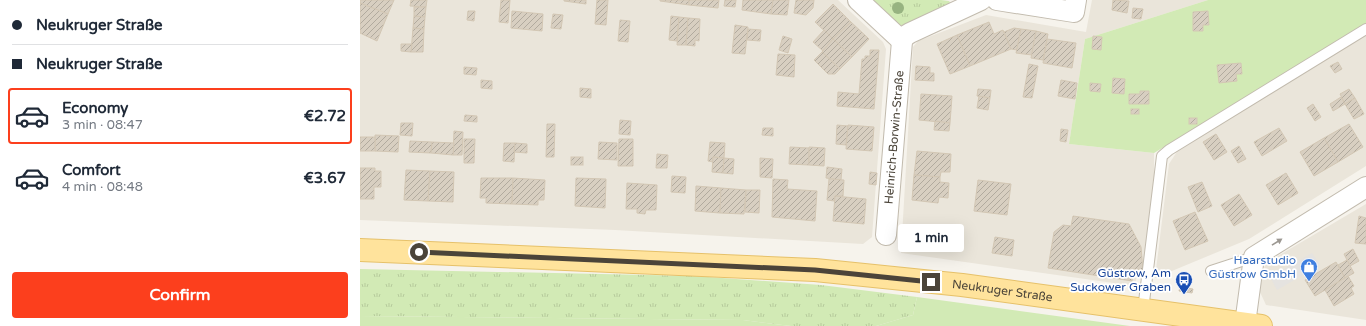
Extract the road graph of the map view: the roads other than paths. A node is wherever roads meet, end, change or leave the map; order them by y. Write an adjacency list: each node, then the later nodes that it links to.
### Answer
1 (858, 0): 6 (street)
2 (981, 0): 6 (street)
3 (997, 0): 4 (street)
4 (1075, 6)
5 (1366, 29): 12 (lane)
6 (902, 41): 8 (street, Heinrich-Borwin-Straße)
7 (1366, 187): 10 (street, one-way to 7)
8 (886, 235)
9 (360, 250): 12 (main road, Neukruger Straße)
10 (1254, 257): 11 (lane); 13 (street)
11 (1211, 271)
12 (1143, 310): 13 (main road, Neukruger Straße)
13 (1253, 325)

